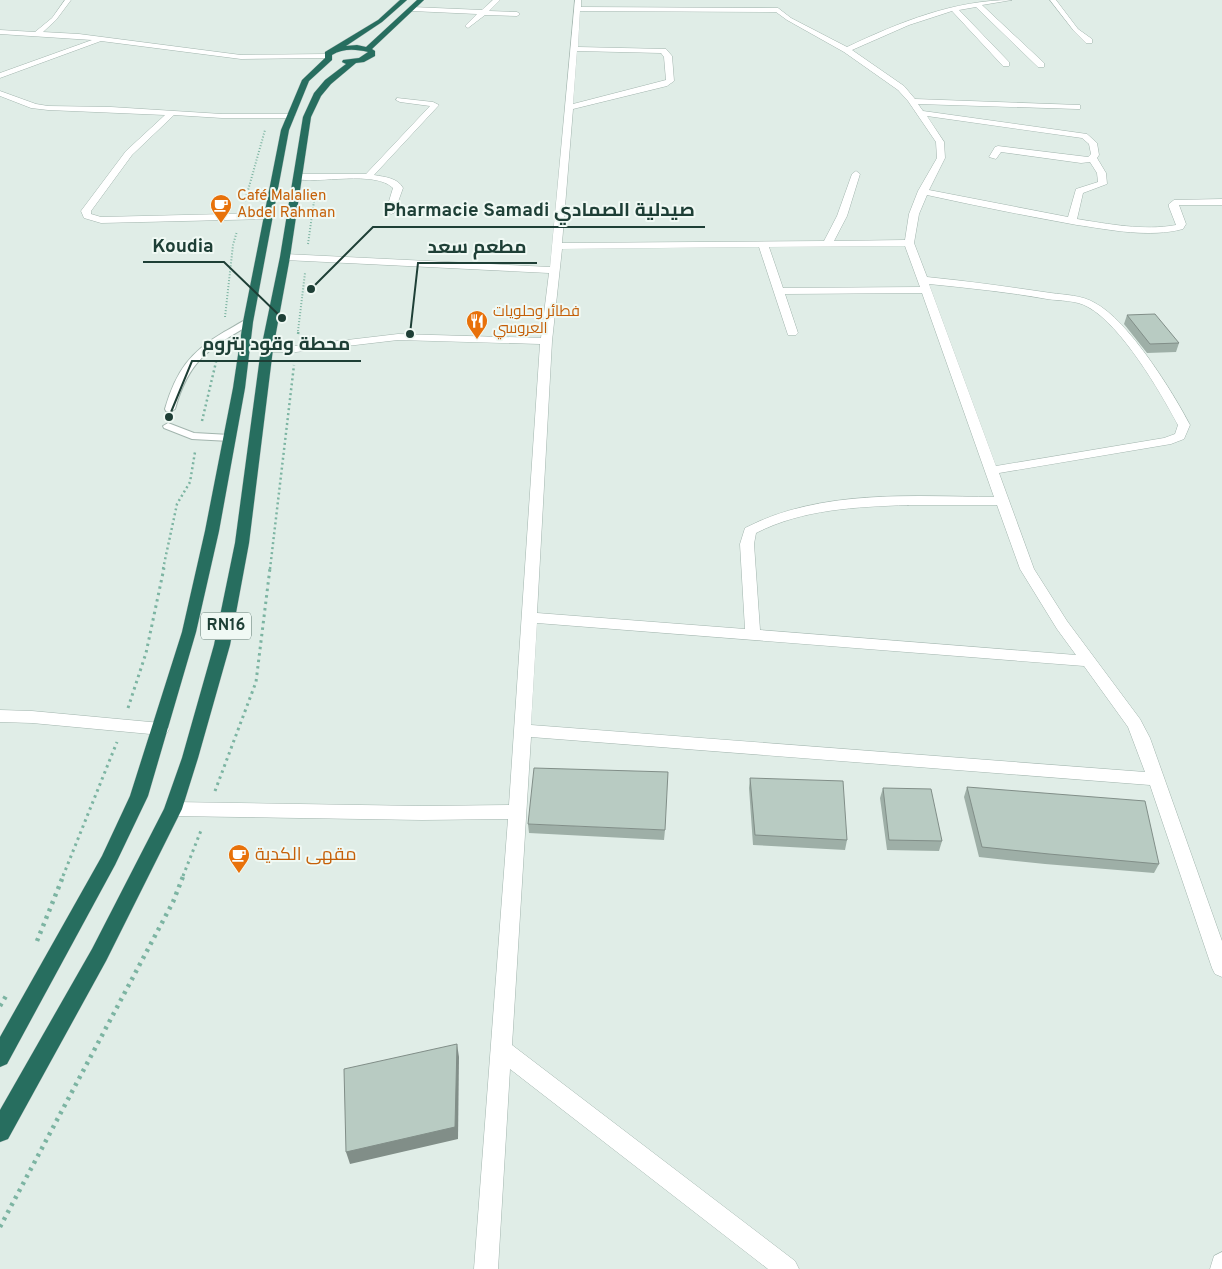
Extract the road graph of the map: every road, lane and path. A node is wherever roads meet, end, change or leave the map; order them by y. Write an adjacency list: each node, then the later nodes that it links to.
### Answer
1 (68, 0): 21 (street)
2 (404, 0): 27 (highway, RN16)
3 (421, 0): 13 (highway, RN16)
4 (497, 0): 17 (street)
5 (637, 0): 14 (street)
6 (693, 0): 15 (street)
7 (742, 0): 16 (street)
8 (1010, 0): 11 (street)
9 (1053, 0): 23 (street)
10 (578, 4): 14 (street); 24 (street)
11 (977, 4): 12 (street); 30 (street)
12 (953, 8): 26 (street); 29 (street)
13 (412, 9): 17 (street); 25 (highway, RN16)
14 (637, 9): 15 (street)
15 (695, 9): 16 (street)
16 (745, 10): 26 (street)
17 (484, 12): 18 (street); 19 (street)
18 (517, 14)
19 (468, 26)
20 (0, 32): 21 (street)
21 (38, 33): 22 (street)
22 (102, 39): 27 (street); 31 (street)
23 (1089, 40)
24 (573, 49): 36 (street); 36 (street)
25 (368, 50): 27 (highway); 28 (highway, RN16)
26 (847, 50): 34 (street)
27 (331, 54): 28 (highway); 39 (highway, RN16)
28 (354, 62): 45 (highway, RN16)
29 (1006, 64)
30 (1041, 65)
31 (0, 76)
32 (0, 93): 38 (street)
33 (400, 100): 46 (street)
34 (913, 101): 35 (street); 37 (street)
35 (1077, 107)
36 (568, 108): 56 (street)
37 (922, 113): 41 (street); 47 (street)
38 (171, 114): 40 (street); 51 (street)
39 (291, 116): 40 (street); 50 (highway, RN16)
40 (269, 117): 51 (path)
41 (1007, 137): 42 (street); 43 (street); 43 (street)
42 (992, 157)
43 (1092, 158): 52 (street)
44 (856, 174): 54 (street)
45 (297, 177): 46 (street); 57 (highway, RN16)
46 (368, 177): 49 (street)
47 (923, 192): 52 (street); 55 (street)
48 (1222, 202): 52 (street)
49 (391, 211)
50 (270, 216): 51 (street); 61 (highway, RN16)
51 (241, 217): 63 (path)
52 (1072, 220)
53 (763, 243): 54 (street); 56 (street); 60 (street)
54 (828, 243): 55 (street)
55 (909, 243): 59 (street)
56 (557, 246): 58 (street)
57 (285, 257): 58 (street); 65 (highway, RN16)
58 (553, 270): 64 (street)
59 (924, 285): 60 (street); 70 (street); 70 (street)
60 (778, 291): 62 (street)
61 (248, 322): 63 (lane); 69 (highway, RN16)
62 (792, 333)
63 (222, 338): 66 (lane); 68 (path)
64 (546, 341): 65 (street); 72 (street)
65 (267, 350): 80 (highway, RN16)
66 (170, 409)
67 (168, 426): 68 (lane)
68 (198, 438): 69 (lane); 76 (path)
69 (230, 438): 77 (highway, RN16)
70 (992, 470): 71 (street)
71 (1003, 501): 73 (street); 74 (street)
72 (528, 617): 73 (street); 78 (street)
73 (752, 635): 74 (street)
74 (1088, 662): 79 (street)
75 (0, 716): 76 (street)
76 (123, 726): 77 (street); 82 (path)
77 (161, 729): 87 (highway, RN16)
78 (523, 730): 79 (street); 81 (street)
79 (1156, 778): 83 (street)
80 (173, 808): 81 (street); 88 (highway, RN16)
81 (517, 812): 86 (street)
82 (36, 946)
83 (1222, 968)
84 (9, 991): 85 (path)
85 (0, 1006)
86 (502, 1050): 90 (street); 91 (street)
87 (0, 1057)
88 (0, 1131)
89 (1222, 1264): 92 (street)
90 (486, 1269)
91 (788, 1269)
92 (1222, 1269)

